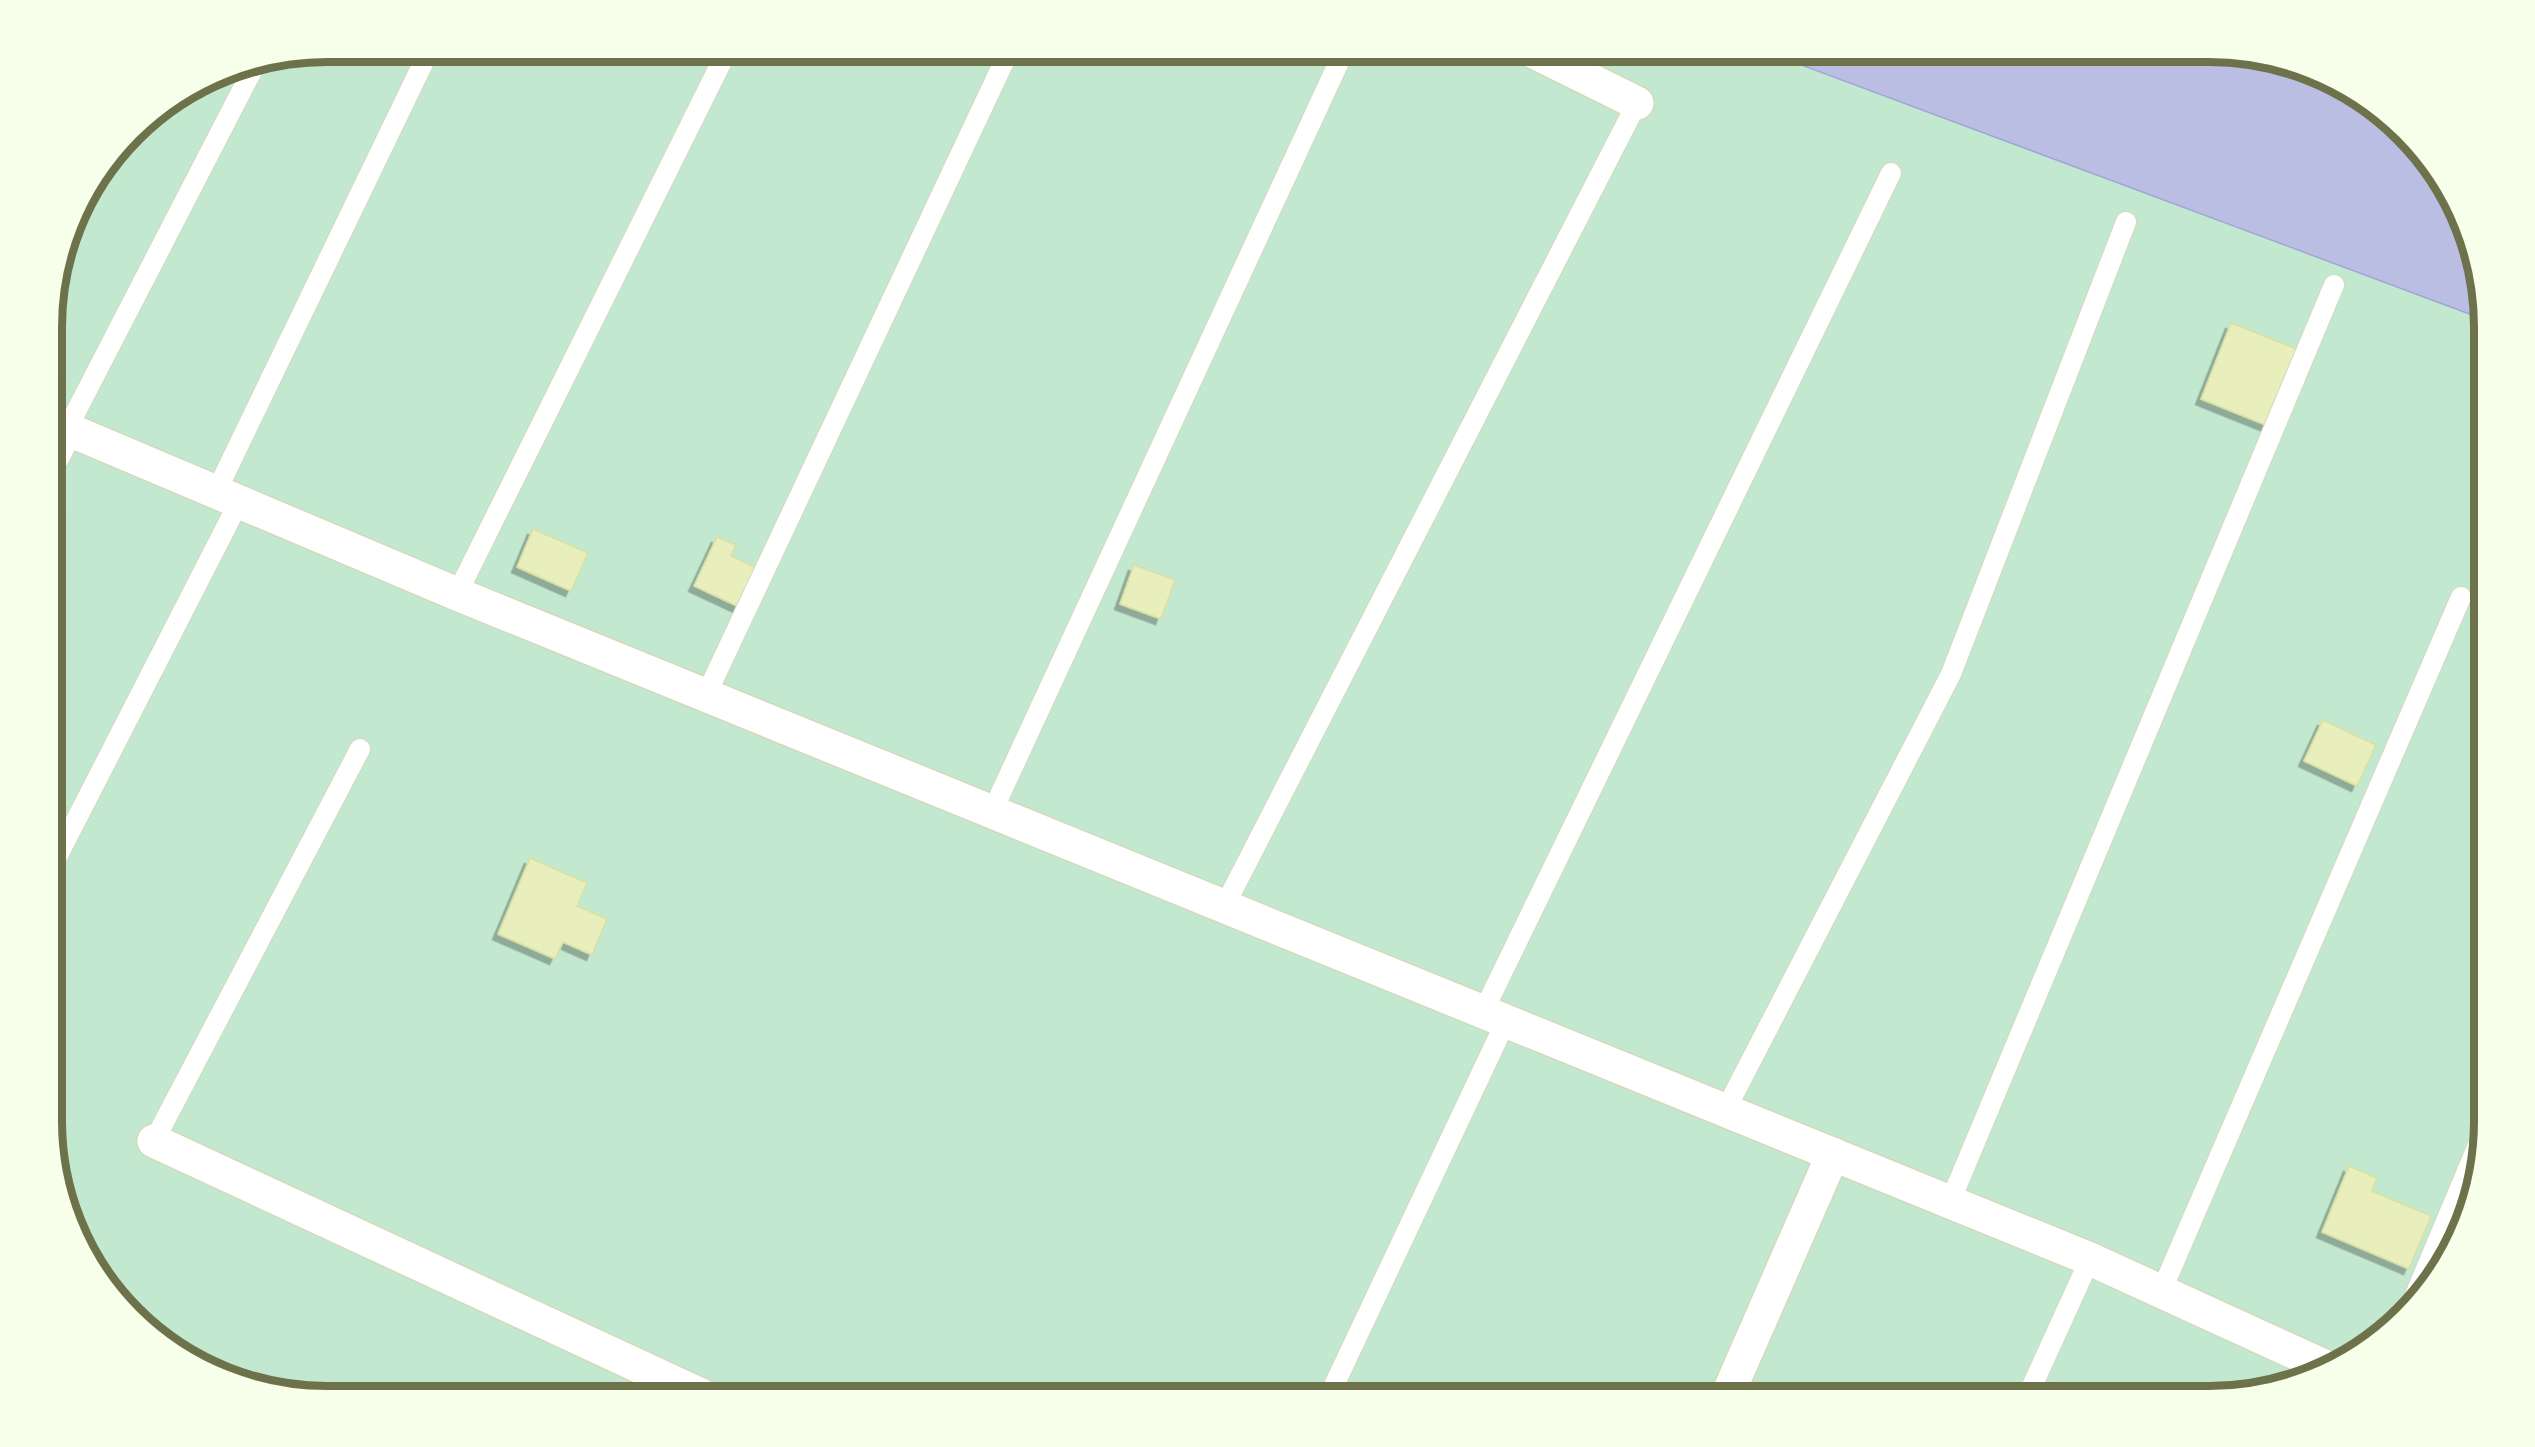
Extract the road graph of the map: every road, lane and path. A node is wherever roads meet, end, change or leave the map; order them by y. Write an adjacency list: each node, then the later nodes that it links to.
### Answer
1 (424, 62): 13 (lane)
2 (722, 62): 14 (lane)
3 (1004, 62): 16 (lane)
4 (1339, 62): 18 (lane)
5 (1554, 62): 7 (street)
6 (251, 73): 11 (lane)
7 (1637, 103): 20 (lane)
8 (1892, 173): 21 (lane)
9 (2126, 222): 22 (lane)
10 (2334, 285): 26 (lane)
11 (62, 439)
12 (62, 444): 13 (street)
13 (227, 497): 14 (street); 19 (lane)
14 (457, 594): 16 (street)
15 (2461, 597): 29 (lane)
16 (706, 695): 18 (street)
17 (360, 749): 23 (lane)
18 (992, 812): 20 (street)
19 (62, 846)
20 (1224, 907): 21 (street)
21 (1494, 1017): 22 (street); 32 (lane)
22 (1725, 1111): 24 (street)
23 (154, 1141): 31 (street)
24 (1833, 1154): 26 (street); 33 (street)
25 (2469, 1166): 28 (lane)
26 (1950, 1202): 27 (street)
27 (2090, 1259): 29 (street); 34 (lane)
28 (2421, 1280)
29 (2161, 1292): 30 (street)
30 (2316, 1362)
31 (681, 1386)
32 (1333, 1386)
33 (1731, 1386)
34 (2032, 1386)

